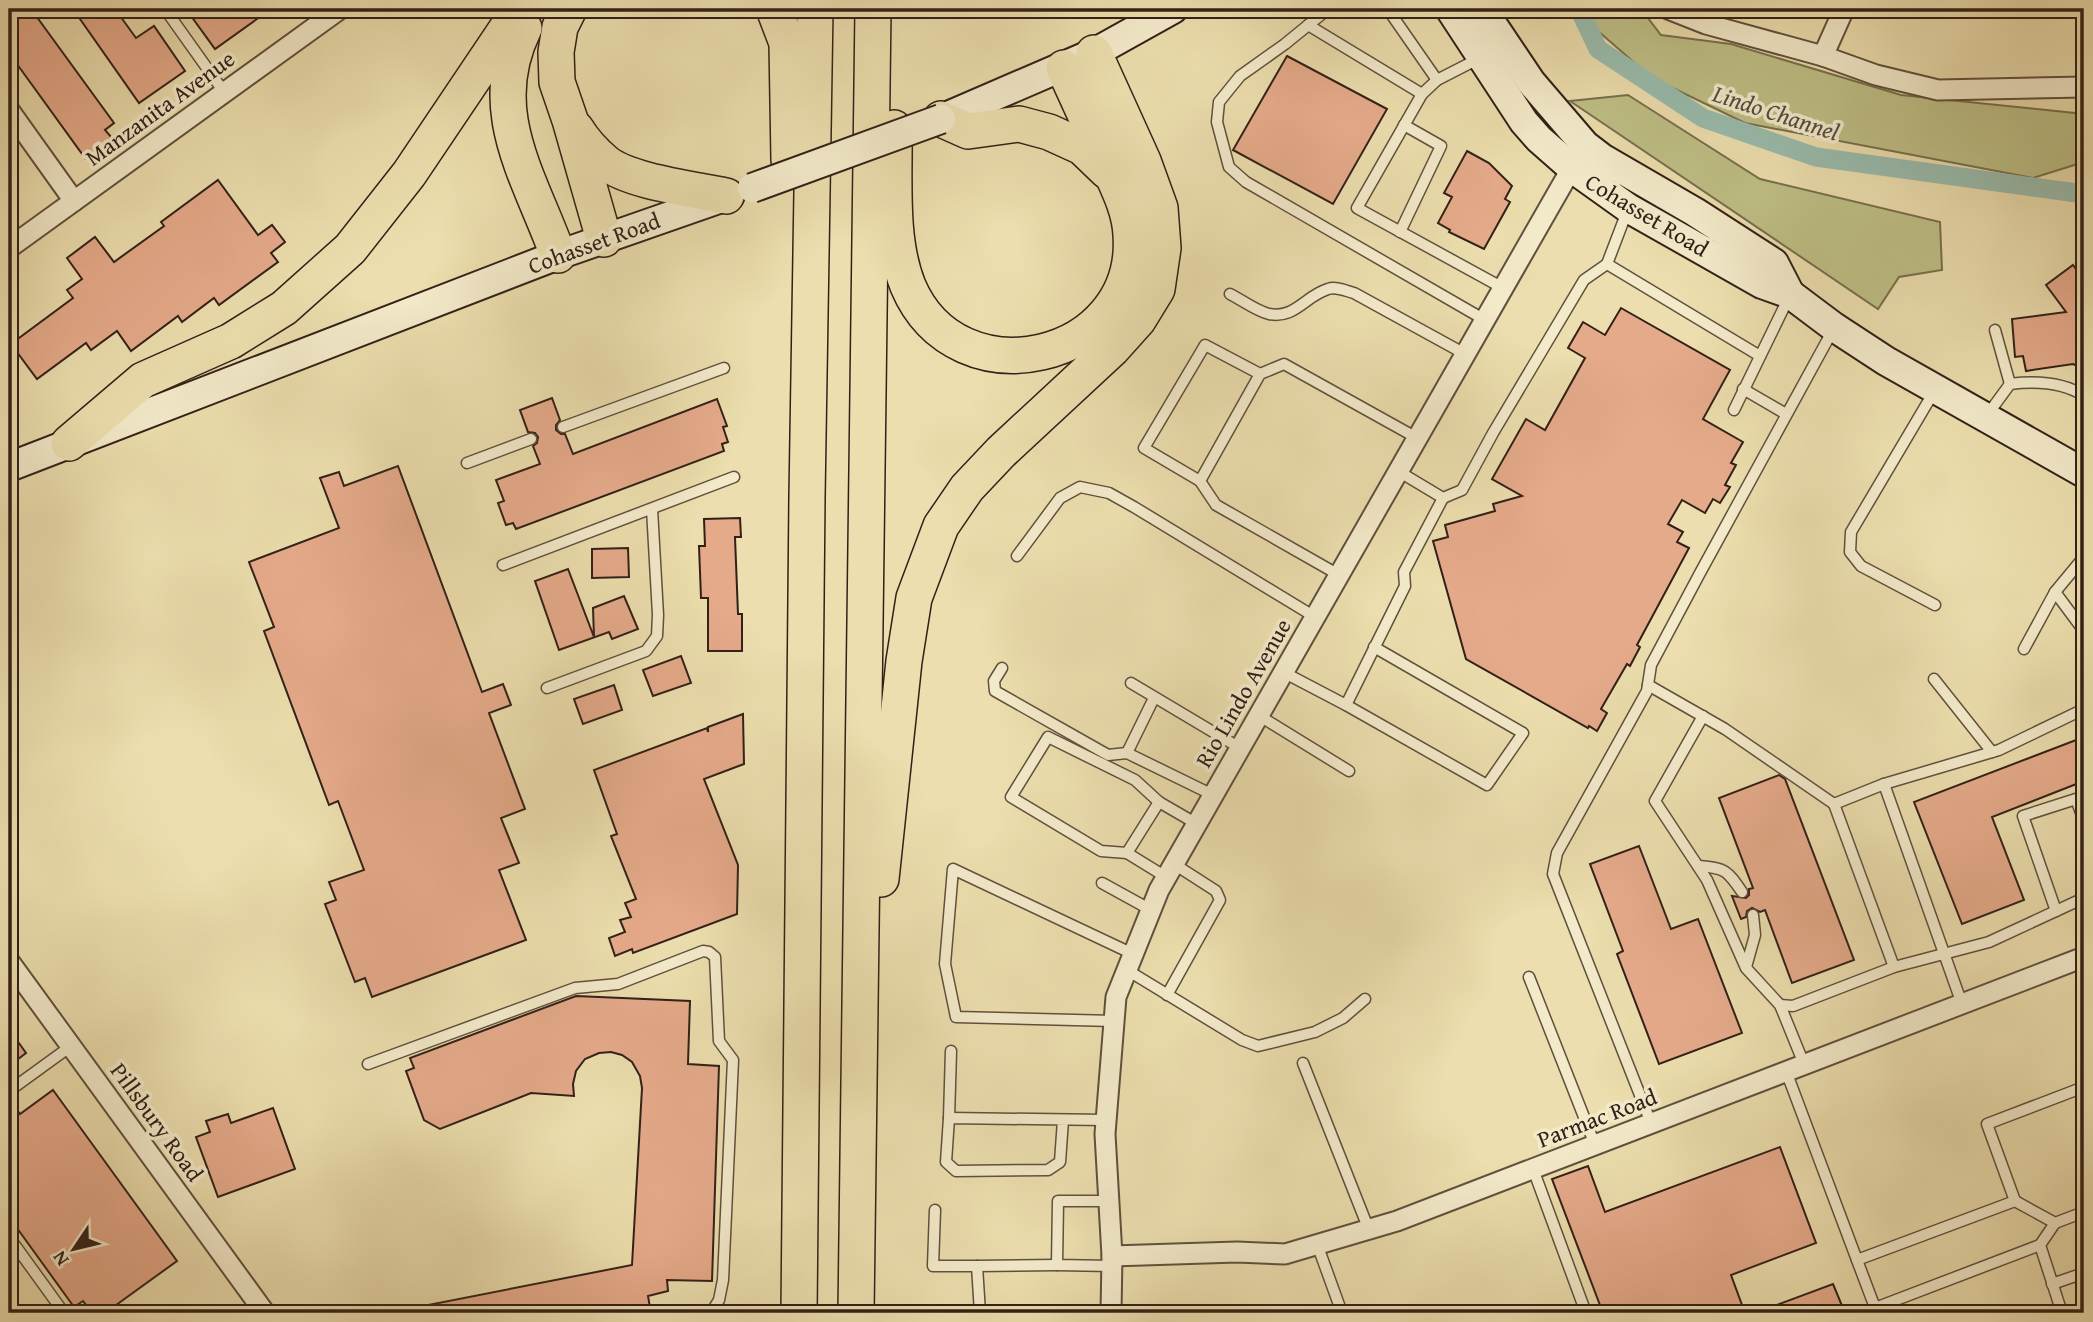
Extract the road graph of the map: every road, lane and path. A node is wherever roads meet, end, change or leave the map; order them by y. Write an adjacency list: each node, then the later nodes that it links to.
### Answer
1 (165, 9): 23 (lane)
2 (340, 9): 23 (street, Manzanita Avenue)
3 (520, 9): 59 (highway)
4 (533, 9): 37 (highway)
5 (569, 9): 27 (highway)
6 (774, 9): 66 (highway)
7 (815, 9): 66 (highway)
8 (873, 9): 112 (highway)
9 (891, 9): 30 (highway)
10 (1173, 9): 20 (main road, Cohasset Road)
11 (1328, 9): 17 (lane)
12 (1385, 9): 21 (lane)
13 (1450, 9): 19 (main road, Cohasset Road)
14 (1482, 9): 29 (main road, Cohasset Road)
15 (1668, 9): 18 (street)
16 (1844, 9): 18 (street)
17 (1308, 25): 24 (lane); 42 (lane)
18 (1823, 56): 22 (street)
19 (1480, 57): 21 (lane); 29 (main road, Cohasset Road)
20 (1079, 60): 26 (main road, Cohasset Road); 30 (highway); 112 (highway)
21 (1437, 79): 24 (lane)
22 (2084, 87)
23 (224, 92): 32 (street, Manzanita Avenue)
24 (1422, 94): 28 (lane)
25 (9, 110): 32 (street)
26 (941, 118): 30 (highway); 31 (main road, Cohasset Road, bridge)
27 (570, 120): 31 (highway); 35 (highway)
28 (1404, 125): 34 (lane); 34 (lane)
29 (1578, 157): 33 (main road, Cohasset Road); 39 (street, Rio Lindo Avenue); 41 (main road, Cohasset Road)
30 (1112, 175)
31 (739, 192): 35 (main road, Cohasset Road)
32 (74, 201): 36 (street, Manzanita Avenue)
33 (1628, 208): 38 (lane); 41 (main road, Cohasset Road)
34 (1400, 232): 39 (lane)
35 (604, 239): 37 (main road, Cohasset Road)
36 (9, 248)
37 (558, 255): 59 (main road, Cohasset Road)
38 (1607, 264): 46 (lane); 67 (lane)
39 (1503, 288): 42 (street, Rio Lindo Avenue)
40 (1230, 294): 45 (lane)
41 (1790, 294): 43 (main road, Cohasset Road); 46 (lane)
42 (1485, 320): 45 (street, Rio Lindo Avenue)
43 (1834, 327): 51 (main road, Cohasset Road); 54 (lane)
44 (1995, 330): 49 (lane)
45 (1465, 354): 57 (street, Rio Lindo Avenue)
46 (1759, 356): 50 (lane)
47 (724, 368): 56 (lane)
48 (1260, 374): 57 (lane); 65 (lane); 65 (lane)
49 (2010, 384): 52 (lane); 55 (lane)
50 (1743, 389): 53 (lane); 54 (lane)
51 (1936, 389): 55 (main road, Cohasset Road); 74 (lane)
52 (2084, 396)
53 (1734, 410)
54 (1787, 414): 83 (lane)
55 (1986, 418): 63 (main road, Cohasset Road)
56 (563, 428)
57 (1417, 438): 62 (street, Rio Lindo Avenue)
58 (531, 439): 60 (lane)
59 (69, 443): 61 (main road, Cohasset Road)
60 (467, 463)
61 (9, 467)
62 (1398, 471): 67 (lane); 72 (street, Rio Lindo Avenue)
63 (2084, 473)
64 (734, 477): 68 (lane)
65 (1200, 481): 72 (lane)
66 (807, 497): 156 (highway)
67 (1443, 498): 77 (lane)
68 (652, 509): 71 (lane); 84 (lane)
69 (1017, 556): 75 (lane)
70 (2084, 557): 73 (lane)
71 (503, 565)
72 (1339, 575): 75 (street, Rio Lindo Avenue)
73 (2055, 593): 76 (lane); 78 (lane)
74 (1935, 605)
75 (1315, 617): 80 (street, Rio Lindo Avenue)
76 (2084, 631)
77 (1374, 647): 86 (lane); 86 (lane)
78 (2024, 649)
79 (1002, 668): 90 (lane)
80 (1283, 672): 86 (lane); 88 (street, Rio Lindo Avenue)
81 (1934, 679): 92 (lane)
82 (1131, 683): 85 (lane)
83 (1648, 685): 89 (lane); 134 (lane)
84 (547, 688)
85 (1154, 698): 91 (lane); 93 (lane)
86 (1346, 705)
87 (2084, 709): 92 (lane)
88 (1258, 715): 91 (street, Rio Lindo Avenue); 95 (lane)
89 (1703, 716): 99 (lane); 103 (lane)
90 (1092, 746): 93 (lane); 94 (lane)
91 (1240, 748): 97 (street, Rio Lindo Avenue)
92 (1992, 752): 96 (lane)
93 (1127, 754): 97 (lane)
94 (1087, 757): 98 (lane); 102 (lane)
95 (1349, 772)
96 (1884, 784): 99 (lane); 111 (lane)
97 (1213, 795): 101 (street, Rio Lindo Avenue)
98 (1158, 802): 101 (lane); 102 (lane)
99 (1835, 804): 116 (lane)
100 (2084, 821): 109 (lane)
101 (1196, 824): 104 (street, Rio Lindo Avenue)
102 (1128, 853): 104 (lane)
103 (1699, 866): 106 (lane); 117 (lane)
104 (1170, 870): 108 (street, Rio Lindo Avenue); 119 (lane)
105 (1102, 883): 108 (lane)
106 (1742, 892)
107 (2084, 898): 109 (lane)
108 (1151, 910): 115 (street, Rio Lindo Avenue)
109 (2056, 911): 111 (lane)
110 (1753, 915): 117 (lane)
111 (1945, 954): 116 (lane); 121 (lane)
112 (860, 955): 157 (highway)
113 (2084, 957): 121 (street, Parmac Road)
114 (9, 961): 124 (street, Pillsbury Road)
115 (1130, 962): 119 (lane); 123 (street, Rio Lindo Avenue); 123 (lane)
116 (1894, 967): 122 (lane)
117 (1746, 968): 122 (lane)
118 (1529, 976): 135 (lane)
119 (1167, 995): 120 (lane)
120 (1365, 999)
121 (1962, 1004): 128 (street, Parmac Road)
122 (1780, 1005): 128 (lane)
123 (1114, 1021): 133 (street, Rio Lindo Avenue)
124 (71, 1046): 130 (lane); 154 (street, Pillsbury Road)
125 (951, 1051): 131 (lane)
126 (1303, 1063): 142 (lane)
127 (368, 1064): 155 (lane)
128 (1795, 1068): 134 (street, Parmac Road); 146 (lane)
129 (2084, 1087): 137 (lane)
130 (9, 1091)
131 (949, 1118): 132 (lane); 132 (lane)
132 (1063, 1120): 133 (lane)
133 (1106, 1120): 138 (street, Rio Lindo Avenue)
134 (1651, 1124): 135 (street, Parmac Road)
135 (1595, 1145): 136 (street, Parmac Road)
136 (1533, 1169): 142 (street, Parmac Road); 161 (lane)
137 (2015, 1201): 141 (lane); 146 (lane)
138 (1108, 1202): 147 (street, Rio Lindo Avenue); 148 (lane)
139 (934, 1210): 149 (lane)
140 (2084, 1212): 141 (lane)
141 (2055, 1223): 145 (lane)
142 (1368, 1230): 144 (street, Parmac Road)
143 (9, 1237): 153 (lane)
144 (1317, 1244): 147 (street, Parmac Road); 160 (lane)
145 (2040, 1245): 151 (lane); 152 (lane)
146 (1857, 1260): 152 (lane)
147 (1112, 1261): 148 (lane); 159 (street, Rio Lindo Avenue)
148 (1057, 1265): 149 (lane)
149 (977, 1266): 158 (lane)
150 (2084, 1273): 151 (lane)
151 (2052, 1284): 162 (lane)
152 (1876, 1310)
153 (64, 1313)
154 (265, 1313)
155 (710, 1313)
156 (799, 1313)
157 (856, 1313)
158 (980, 1313)
159 (1111, 1313)
160 (1342, 1313)
161 (1586, 1313)
162 (2062, 1313)

